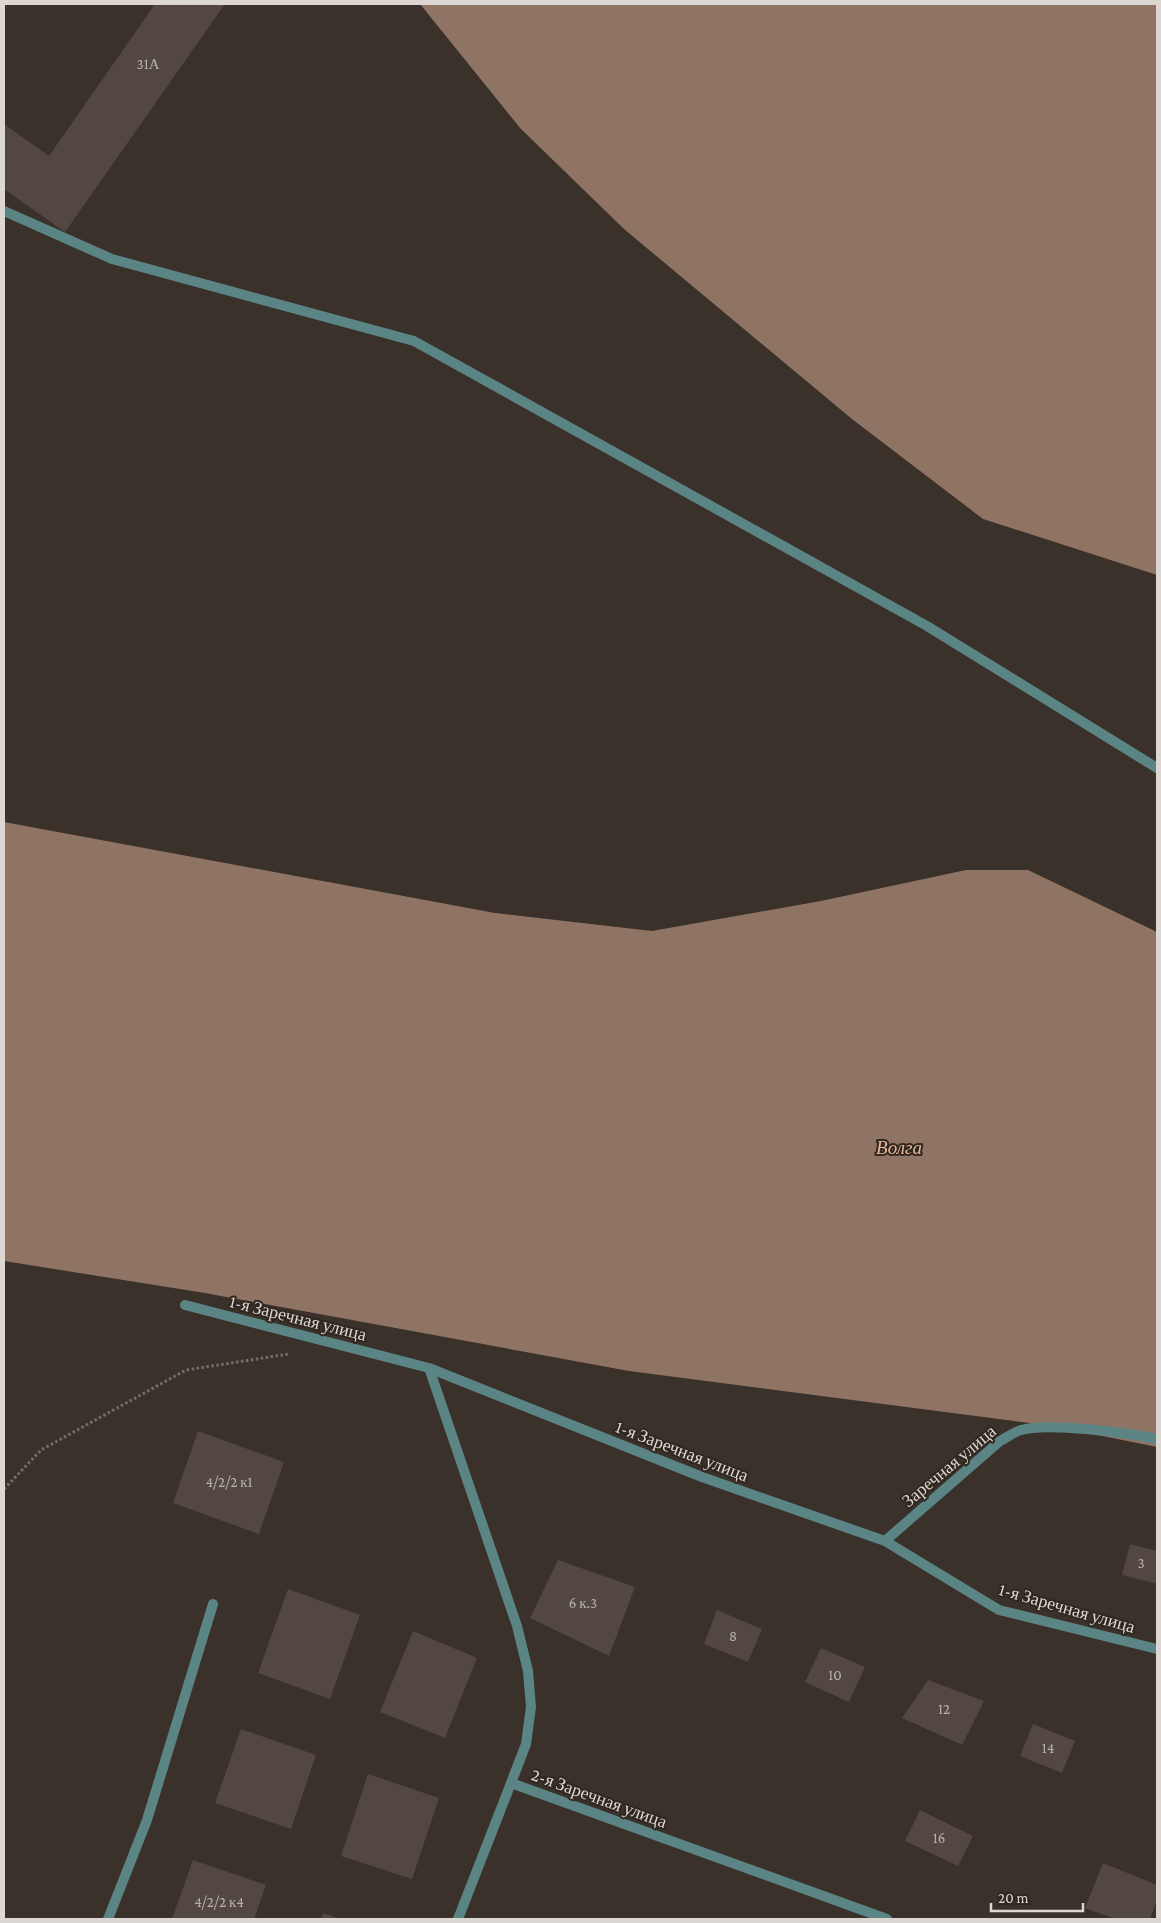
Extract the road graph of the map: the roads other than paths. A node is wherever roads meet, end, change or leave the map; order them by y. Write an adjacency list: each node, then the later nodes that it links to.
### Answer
1 (4, 211): 2 (street)
2 (1157, 768)
3 (185, 1305): 4 (street, 1-я Заречная улица)
4 (429, 1368): 6 (street, 1-я Заречная улица); 9 (street, 2-я Заречная улица)
5 (1157, 1439): 6 (street, Заречная улица)
6 (886, 1541): 8 (street, 1-я Заречная улица)
7 (213, 1604): 10 (street)
8 (1157, 1649)
9 (511, 1783): 11 (street); 12 (street, 2-я Заречная улица)
10 (108, 1919)
11 (458, 1919)
12 (887, 1919)

